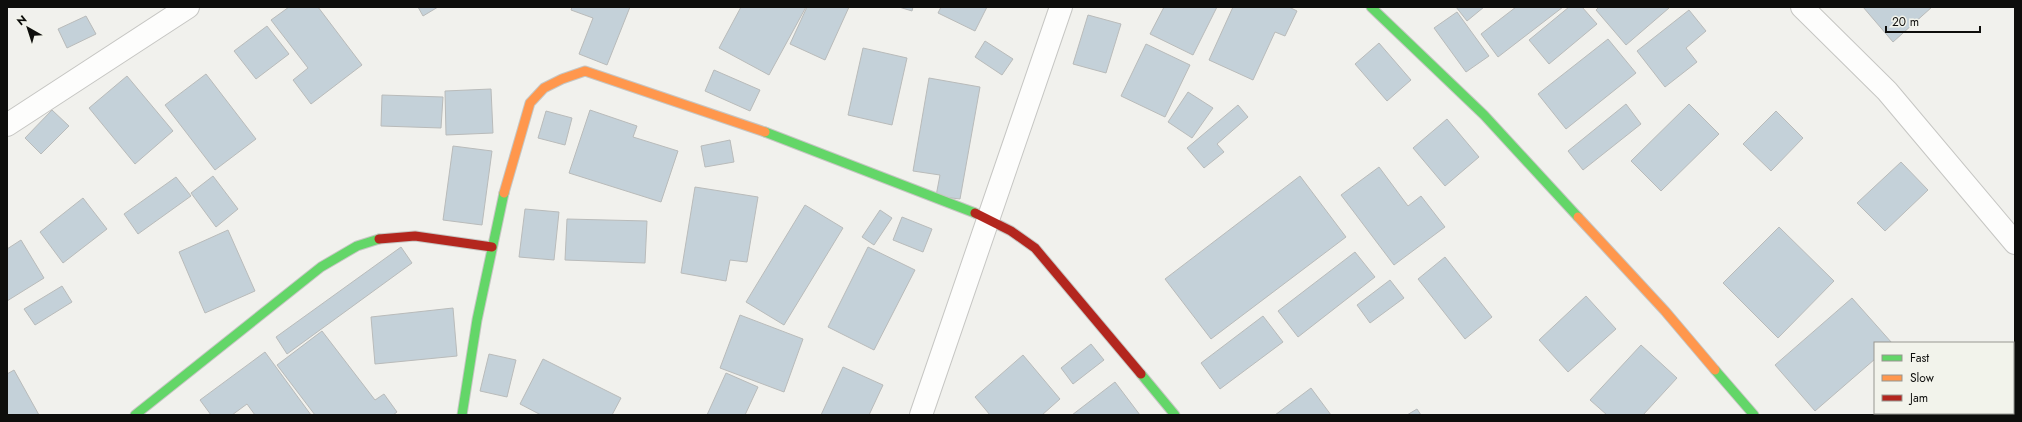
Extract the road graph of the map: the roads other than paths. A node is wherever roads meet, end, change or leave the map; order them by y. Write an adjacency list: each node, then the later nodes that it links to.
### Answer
1 (188, 7): 5 (street)
2 (1061, 7): 6 (street)
3 (1371, 7): 13 (street)
4 (1802, 7): 7 (street)
5 (7, 125)
6 (988, 218): 8 (street); 11 (street); 12 (street)
7 (2015, 243)
8 (492, 247): 9 (street); 10 (street)
9 (135, 415)
10 (462, 415)
11 (921, 415)
12 (1175, 415)
13 (1754, 415)

